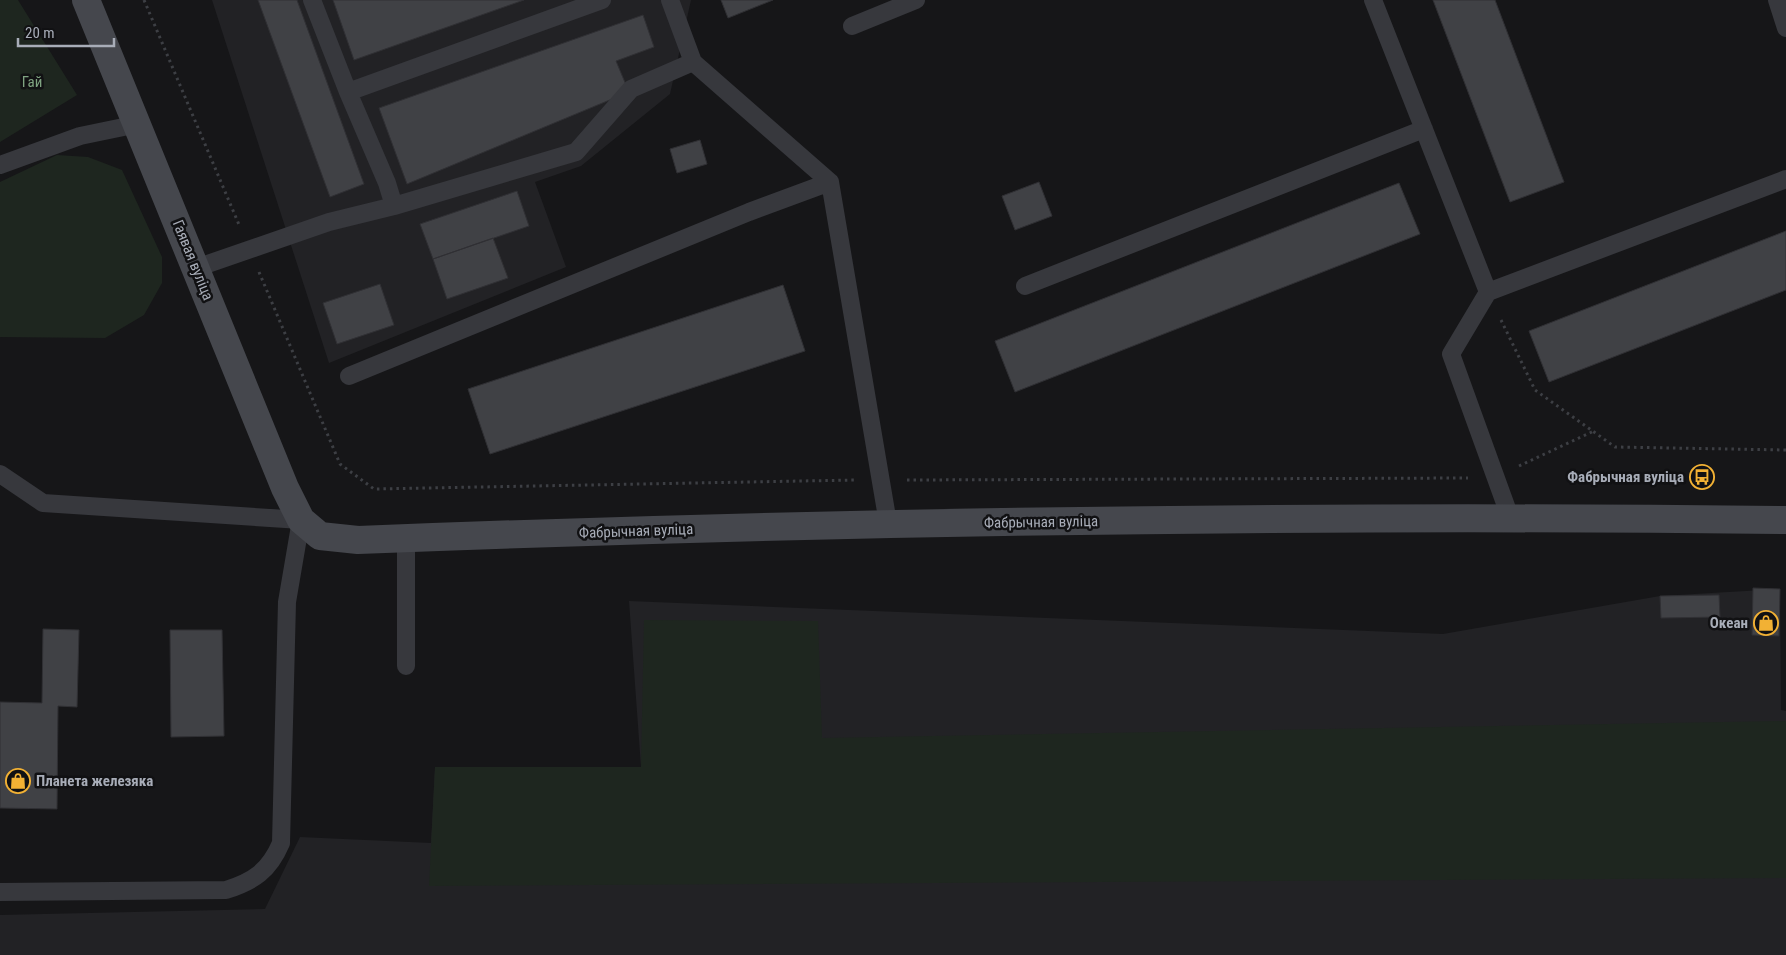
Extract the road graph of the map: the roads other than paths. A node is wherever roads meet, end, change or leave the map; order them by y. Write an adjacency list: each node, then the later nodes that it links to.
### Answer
1 (86, 0): 12 (main road, Гаявая вуліца)
2 (312, 0): 11 (lane)
3 (602, 0): 11 (lane)
4 (670, 0): 10 (lane)
5 (916, 0): 8 (lane)
6 (1373, 0): 13 (lane)
7 (1777, 0): 9 (lane)
8 (852, 26)
9 (1786, 28)
10 (692, 62): 16 (lane); 17 (lane)
11 (348, 92): 17 (lane)
12 (138, 124): 14 (lane); 18 (main road, Гаявая вуліца)
13 (1424, 129): 19 (lane); 20 (lane)
14 (0, 165)
15 (1786, 179): 20 (lane)
16 (830, 182): 21 (lane); 26 (lane)
17 (394, 206): 18 (lane)
18 (196, 268): 24 (main road, Гаявая вуліца)
19 (1026, 286)
20 (1488, 292): 23 (lane)
21 (349, 376)
22 (0, 474): 24 (lane)
23 (1510, 518): 25 (main road, Фабрычная вуліца); 26 (main road, Фабрычная вуліца)
24 (301, 520): 27 (main road, Фабрычная вуліца); 29 (lane)
25 (1786, 520)
26 (888, 523): 27 (main road, Фабрычная вуліца)
27 (406, 539): 28 (lane)
28 (406, 666)
29 (0, 892)

